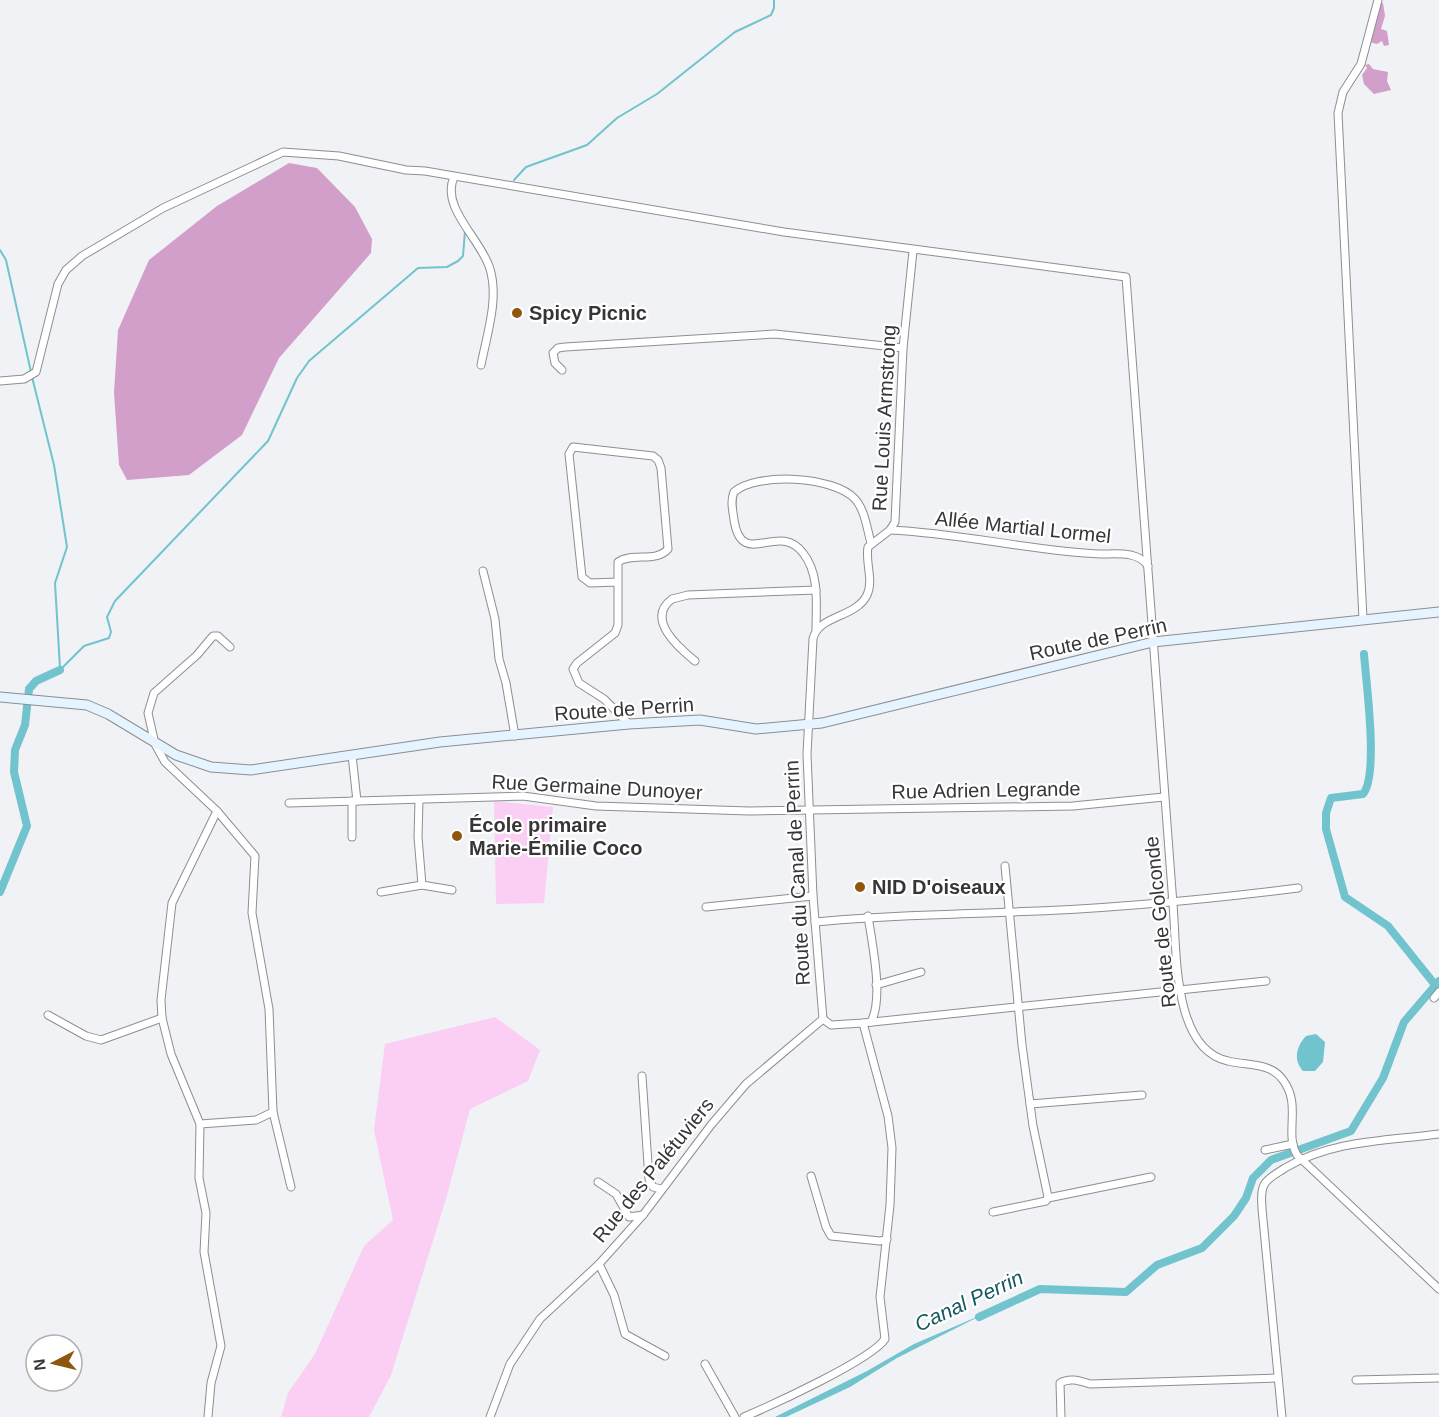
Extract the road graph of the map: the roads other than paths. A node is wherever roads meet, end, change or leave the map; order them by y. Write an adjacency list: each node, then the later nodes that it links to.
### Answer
1 (1377, 0): 15 (street)
2 (454, 177): 3 (street); 5 (street); 7 (street)
3 (913, 251): 4 (street, Rue Louis Armstrong); 10 (street, Route de Golconde)
4 (903, 348): 6 (street); 8 (street, Rue Louis Armstrong)
5 (481, 365)
6 (562, 370)
7 (0, 381)
8 (890, 530): 9 (street, Rue Louis Armstrong); 10 (street, Allée Martial Lormel)
9 (871, 543): 13 (street); 16 (street)
10 (1148, 566): 17 (street, Route de Golconde)
11 (483, 571): 23 (street)
12 (617, 582): 12 (street); 21 (street)
13 (816, 590): 16 (street); 19 (street)
14 (1439, 612): 15 (main road, Route de Perrin)
15 (1363, 619): 17 (main road, Route de Perrin)
16 (816, 630): 22 (street)
17 (1153, 642): 22 (main road, Route de Perrin); 26 (street, Route de Golconde)
18 (231, 647): 24 (street)
19 (695, 661)
20 (0, 697): 24 (main road, Route de Perrin)
21 (628, 724): 22 (main road, Route de Perrin); 23 (main road, Route de Perrin)
22 (809, 724): 30 (street, Route du Canal de Perrin)
23 (515, 736): 25 (main road, Route de Perrin)
24 (155, 744): 25 (main road, Route de Perrin); 31 (street)
25 (352, 755): 28 (street)
26 (1164, 797): 30 (street, Rue Adrien Legrande); 39 (street, Route de Golconde)
27 (419, 800): 28 (street, Rue Germaine Dunoyer); 30 (street, Rue Germaine Dunoyer); 34 (street)
28 (354, 801): 29 (street, Rue Germaine Dunoyer); 32 (street)
29 (289, 803)
30 (809, 810): 38 (street, Route du Canal de Perrin)
31 (216, 811): 52 (street); 58 (street)
32 (352, 837)
33 (1005, 867): 41 (street)
34 (422, 885): 36 (street); 37 (street)
35 (1298, 888): 39 (street)
36 (452, 890)
37 (381, 892)
38 (813, 896): 40 (street); 43 (street, Route du Canal de Perrin)
39 (1173, 904): 41 (street); 47 (street, Route de Golconde)
40 (706, 907)
41 (1011, 912): 42 (street); 50 (street)
42 (868, 916): 43 (street); 46 (street)
43 (815, 921): 53 (street, Route du Canal de Perrin)
44 (921, 972): 46 (street)
45 (1266, 981): 47 (street)
46 (876, 985): 54 (street)
47 (1181, 989): 50 (street); 61 (street, Route de Golconde)
48 (1439, 992): 49 (street)
49 (1434, 998)
50 (1018, 1009): 54 (street); 57 (street)
51 (48, 1015): 52 (street)
52 (162, 1018): 59 (street)
53 (823, 1019): 54 (street); 68 (street, Rue des Palétuviers)
54 (867, 1022): 72 (street)
55 (642, 1076): 68 (street)
56 (1142, 1095): 57 (street)
57 (1030, 1104): 69 (street)
58 (273, 1112): 59 (street); 67 (street)
59 (200, 1124): 80 (street)
60 (1439, 1134): 63 (street)
61 (1293, 1144): 62 (street); 63 (street, Route de Golconde)
62 (1265, 1150)
63 (1301, 1159): 74 (street, Route de Golconde); 77 (street)
64 (811, 1176): 72 (street)
65 (1151, 1177): 69 (street)
66 (598, 1182): 71 (street)
67 (291, 1187)
68 (661, 1189): 71 (street, Rue des Palétuviers)
69 (1048, 1198): 70 (street)
70 (993, 1212)
71 (643, 1215): 73 (street, Rue des Palétuviers)
72 (887, 1239): 83 (street)
73 (599, 1264): 75 (street); 81 (street, Rue des Palétuviers)
74 (1439, 1289)
75 (665, 1356)
76 (705, 1364): 82 (street)
77 (1277, 1377): 84 (street); 85 (street)
78 (1439, 1378): 79 (street)
79 (1356, 1380)
80 (208, 1417)
81 (490, 1417)
82 (735, 1417)
83 (744, 1417)
84 (1061, 1417)
85 (1282, 1417)

